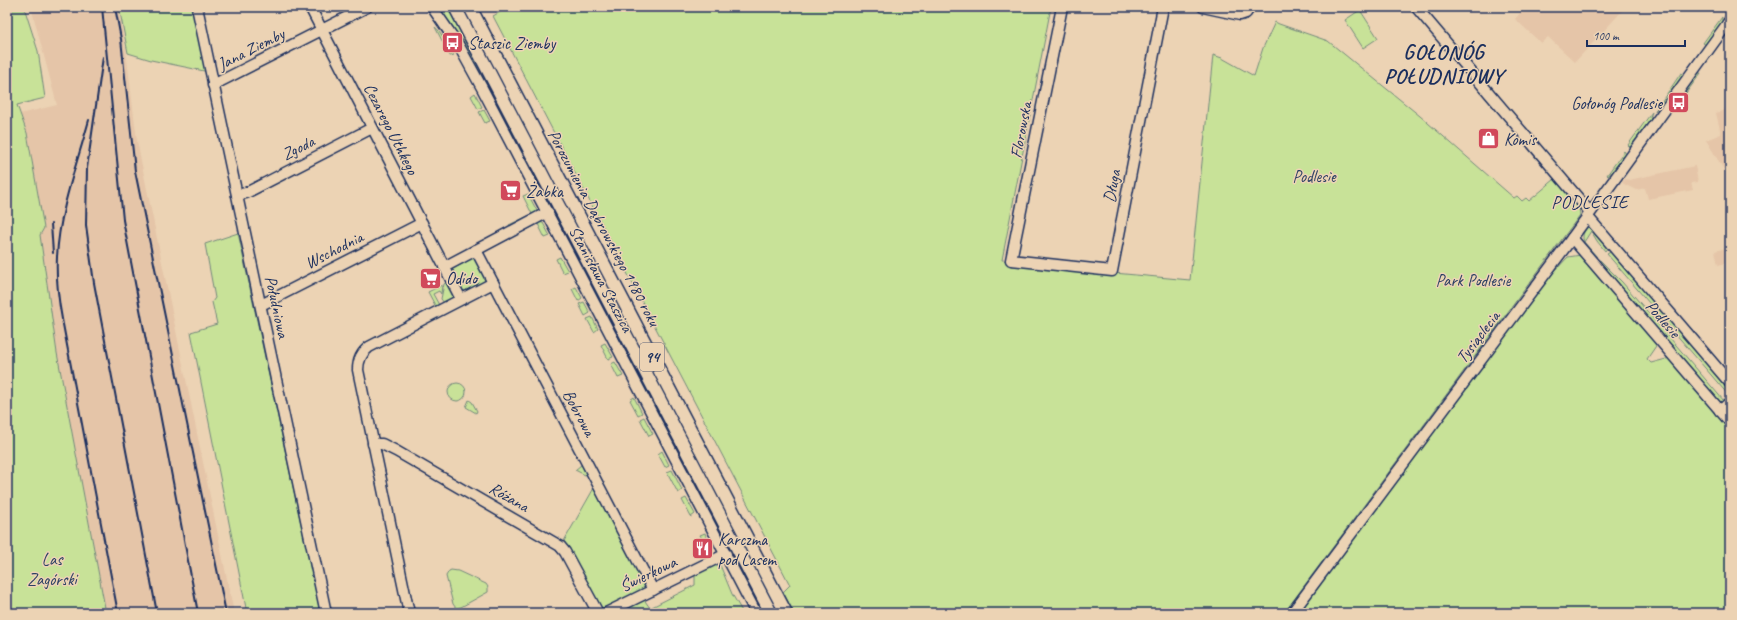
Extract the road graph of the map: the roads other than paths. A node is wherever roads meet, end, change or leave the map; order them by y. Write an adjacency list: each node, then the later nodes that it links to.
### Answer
1 (197, 7): 14 (street, Południowa)
2 (310, 7): 13 (street, Cezarego Uthkego)
3 (367, 7): 13 (street, Jana Ziemby)
4 (432, 7): 17 (street, Stanisława Staszica)
5 (455, 7): 39 (main road, Porozumienia Dąbrowskiego 1980 roku / 94)
6 (470, 7): 40 (main road, Porozumienia Dąbrowskiego 1980 roku / 94)
7 (1062, 7): 22 (street, Florowska)
8 (1163, 7): 22 (street, Długa)
9 (1203, 7): 10 (street)
10 (1250, 7)
11 (1416, 7): 18 (street)
12 (1730, 20): 18 (street, Tysiąclecia)
13 (322, 30): 14 (street, Jana Ziemby); 15 (street, Cezarego Uthkego)
14 (213, 86): 16 (street, Południowa)
15 (372, 128): 16 (street, Zgoda); 19 (street, Cezarego Uthkego)
16 (237, 195): 26 (street, Południowa)
17 (548, 212): 21 (street); 32 (street, Stanisława Staszica)
18 (1589, 214): 20 (street, Tysiąclecia); 27 (street)
19 (422, 223): 23 (street, Cezarego Uthkego); 26 (street, Wschodnia)
20 (1572, 238): 29 (street, Podlesie); 41 (street, Tysiąclecia)
21 (476, 250): 23 (street); 24 (street, Bobrowa)
22 (1011, 260)
23 (444, 267): 25 (street, Cezarego Uthkego)
24 (493, 284): 25 (street); 33 (street, Bobrowa)
25 (461, 299): 31 (street)
26 (261, 305): 34 (street, Południowa)
27 (1730, 383)
28 (1730, 402): 29 (street)
29 (1720, 411): 30 (street, Podlesie)
30 (1730, 422)
31 (374, 444): 35 (street); 36 (street, Różana)
32 (726, 554): 33 (street, Świerkowa); 38 (street, Stanisława Staszica)
33 (653, 590): 37 (street, Świerkowa)
34 (326, 613)
35 (409, 613)
36 (598, 613)
37 (606, 613)
38 (756, 613)
39 (771, 613)
40 (786, 613)
41 (1292, 613)

